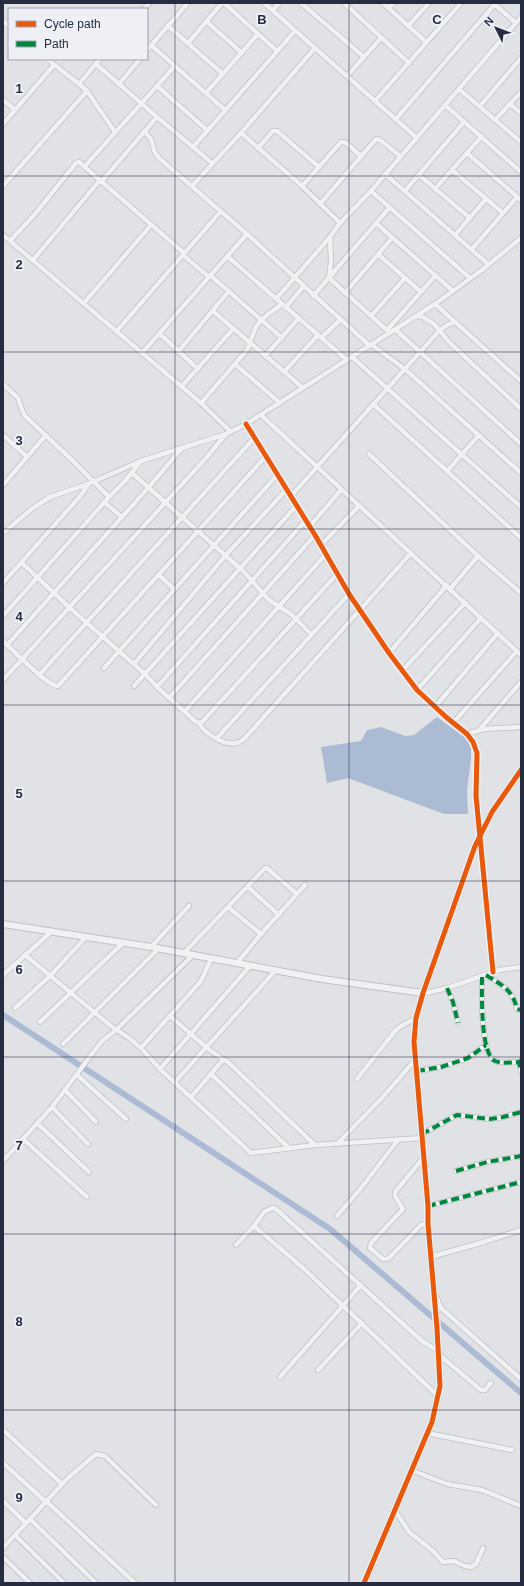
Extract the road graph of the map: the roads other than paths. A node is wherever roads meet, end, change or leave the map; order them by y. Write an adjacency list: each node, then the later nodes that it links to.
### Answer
1 (188, 3): 17 (street)
2 (223, 3): 15 (street); 20 (street)
3 (264, 3): 13 (street)
4 (279, 3): 13 (street)
5 (301, 3): 29 (street)
6 (383, 3): 12 (street)
7 (393, 3): 12 (street)
8 (429, 3): 18 (street)
9 (461, 3): 22 (street)
10 (345, 4): 21 (street)
11 (494, 4): 16 (street); 57 (street)
12 (389, 8): 18 (street)
13 (273, 10): 19 (street)
14 (521, 17): 16 (street)
15 (206, 21): 23 (street); 28 (street)
16 (516, 23): 43 (street)
17 (168, 26): 23 (street); 24 (street)
18 (408, 26): 22 (street)
19 (295, 31): 25 (street); 27 (street)
20 (258, 34): 27 (street); 28 (street)
21 (381, 38): 29 (street); 34 (street)
22 (426, 42): 34 (street)
23 (188, 43): 38 (street)
24 (151, 46): 26 (street); 37 (street)
25 (315, 48): 39 (street); 64 (street)
26 (148, 49)
27 (277, 51): 54 (street)
28 (242, 53): 38 (street)
29 (364, 57): 39 (street)
30 (521, 58): 52 (street)
31 (48, 60): 36 (street)
32 (99, 60): 35 (street)
33 (139, 60): 41 (street)
34 (409, 63): 48 (street)
35 (96, 64): 40 (street); 41 (street)
36 (54, 65): 40 (street); 53 (street)
37 (175, 66): 42 (street); 46 (street)
38 (223, 74): 46 (street)
39 (347, 76): 48 (street)
40 (79, 84): 44 (street)
41 (119, 84): 49 (street)
42 (157, 86): 49 (street); 61 (street)
43 (459, 89): 51 (street); 52 (street)
44 (87, 91): 63 (street); 81 (street)
45 (521, 92): 50 (street)
46 (206, 93): 54 (street)
47 (3, 100): 53 (street)
48 (375, 101): 57 (street)
49 (141, 103): 56 (street); 63 (street)
50 (510, 104): 55 (street); 58 (street)
51 (445, 105): 59 (street); 66 (street)
52 (480, 106): 58 (street)
53 (15, 110): 60 (street)
54 (225, 110): 61 (street)
55 (521, 113)
56 (157, 117): 62 (street); 68 (street)
57 (396, 119): 66 (street)
58 (495, 120): 67 (street)
59 (464, 122): 65 (street); 79 (street)
60 (3, 124)
61 (207, 130): 68 (street)
62 (144, 131): 80 (street); 82 (street)
63 (115, 132): 74 (street)
64 (241, 133): 69 (street); 73 (street)
65 (482, 136): 70 (street); 77 (street)
66 (417, 138): 72 (street)
67 (521, 142)
68 (193, 147): 73 (street)
69 (258, 148): 75 (street); 83 (street)
70 (467, 153): 76 (street); 87 (street)
71 (361, 156): 72 (street); 75 (street); 89 (street)
72 (400, 156): 78 (street)
73 (212, 163): 82 (street)
74 (85, 166): 80 (street); 103 (street)
75 (319, 167): 83 (street)
76 (452, 170): 84 (street); 88 (street)
77 (521, 172)
78 (385, 174): 85 (street); 86 (street)
79 (419, 175): 84 (street); 86 (street)
80 (100, 181): 96 (street); 108 (street)
81 (3, 186)
82 (192, 186): 91 (street)
83 (302, 186): 89 (street)
84 (435, 189): 93 (street)
85 (371, 191): 90 (street); 94 (street)
86 (404, 191): 99 (street)
87 (519, 198): 92 (street)
88 (486, 199): 92 (street); 93 (street)
89 (320, 204): 94 (street)
90 (390, 207): 95 (street); 115 (street)
91 (221, 211): 97 (street); 105 (street)
92 (503, 213): 104 (street)
93 (470, 218): 99 (street)
94 (340, 223): 100 (street)
95 (377, 224): 101 (street); 113 (street)
96 (151, 225): 105 (street); 123 (street)
97 (247, 234): 107 (street); 112 (street)
98 (3, 235): 103 (street)
99 (455, 235): 104 (street)
100 (330, 237): 112 (street); 113 (street)
101 (392, 238): 106 (street); 110 (street)
102 (521, 238): 109 (street)
103 (10, 241): 108 (street)
104 (472, 249): 109 (street)
105 (184, 254): 111 (street); 137 (street)
106 (378, 255): 114 (street); 119 (street)
107 (227, 256): 111 (street); 122 (street)
108 (33, 260): 123 (street)
109 (488, 264): 115 (street)
110 (436, 275): 118 (street); 120 (street)
111 (210, 276): 117 (street); 138 (street)
112 (294, 277): 116 (street); 122 (street)
113 (329, 278): 119 (street); 121 (street)
114 (405, 278): 120 (street); 127 (street)
115 (470, 278): 118 (street)
116 (304, 286): 121 (street); 125 (street)
117 (229, 291): 126 (street); 130 (street)
118 (453, 291): 124 (street)
119 (345, 292): 127 (street)
120 (421, 292): 135 (street)
121 (313, 296): 131 (street)
122 (276, 299): 125 (street)
123 (84, 304): 137 (street)
124 (435, 304): 128 (street); 132 (street)
125 (284, 306): 129 (street); 130 (street)
126 (213, 311): 133 (street); 143 (street)
127 (371, 316): 135 (street)
128 (417, 316): 134 (street); 136 (street)
129 (299, 318): 139 (street); 140 (street)
130 (261, 319): 140 (street); 141 (street)
131 (340, 320): 139 (street); 142 (street)
132 (455, 322): 136 (street); 153 (street)
133 (233, 329): 141 (street); 150 (street)
134 (396, 330): 135 (street); 145 (street)
135 (389, 331): 142 (street)
136 (440, 331): 145 (street); 161 (street)
137 (116, 332): 144 (street)
138 (160, 334): 143 (street); 144 (street)
139 (319, 336): 148 (street); 152 (street)
140 (282, 338): 146 (street)
141 (251, 344): 146 (street); 149 (street)
142 (371, 345): 147 (street); 151 (street)
143 (178, 352): 150 (street)
144 (142, 353): 155 (street)
145 (420, 353): 151 (street); 169 (street)
146 (265, 356): 152 (street)
147 (352, 357): 148 (street); 157 (street)
148 (347, 360): 156 (street)
149 (235, 364): 158 (street); 159 (street)
150 (198, 369): 155 (street)
151 (406, 370): 157 (street); 167 (street)
152 (284, 372): 156 (street)
153 (521, 381)
154 (3, 384): 166 (street)
155 (181, 387): 158 (street)
156 (302, 387): 159 (street)
157 (388, 389): 160 (street); 172 (street)
158 (201, 403): 164 (street)
159 (280, 403): 162 (street)
160 (373, 404): 176 (street); 177 (street)
161 (521, 409)
162 (261, 415): 163 (street); 176 (street)
163 (246, 424): 164 (street); 168 (street)
164 (228, 433): 170 (street); 188 (street)
165 (3, 435): 174 (street)
166 (46, 435): 174 (street); 181 (street)
167 (479, 436): 172 (street); 179 (street)
168 (255, 437): 173 (street); 193 (street)
169 (521, 444)
170 (181, 449): 175 (street); 183 (street)
171 (369, 454): 206 (street)
172 (462, 454): 177 (street); 192 (street)
173 (266, 456): 180 (street); 197 (street)
174 (27, 457): 182 (street)
175 (141, 461): 178 (street); 181 (street)
176 (318, 466): 185 (street); 186 (street)
177 (447, 470): 200 (street)
178 (132, 473): 183 (street); 187 (street)
179 (521, 473)
180 (278, 474): 184 (street); 201 (street)
181 (91, 483): 187 (street); 198 (street); 207 (street)
182 (3, 485)
183 (149, 487): 188 (street); 194 (street)
184 (286, 490): 186 (street); 205 (street)
185 (341, 490): 191 (street); 196 (street)
186 (291, 496): 190 (street)
187 (108, 497): 189 (street)
188 (165, 501): 193 (street); 222 (street)
189 (104, 502): 194 (street); 211 (street)
190 (297, 505): 195 (street); 208 (street)
191 (359, 506): 202 (street); 203 (street)
192 (521, 506)
193 (182, 516): 197 (street); 227 (street)
194 (122, 517): 216 (street)
195 (306, 520): 196 (street); 212 (street)
196 (310, 526): 199 (street)
197 (198, 530): 201 (street); 210 (street)
198 (3, 533)
199 (315, 535): 202 (street); 217 (street)
200 (521, 538)
201 (213, 545): 205 (street); 215 (street)
202 (321, 545): 204 (street)
203 (411, 553): 214 (street); 223 (street)
204 (326, 554): 209 (street); 221 (street)
205 (225, 556): 208 (street); 237 (street)
206 (478, 556): 214 (street); 218 (street)
207 (22, 563): 211 (street); 213 (street)
208 (240, 568): 212 (street); 240 (street)
209 (337, 574): 219 (street); 225 (street)
210 (159, 575): 215 (street); 230 (street)
211 (38, 577): 216 (street); 224 (street)
212 (252, 580): 217 (street); 245 (street)
213 (3, 583)
214 (448, 587): 220 (street); 234 (street)
215 (174, 589): 232 (street)
216 (55, 593): 222 (street); 231 (street)
217 (263, 593): 221 (street); 247 (street)
218 (521, 593)
219 (349, 594): 223 (street); 229 (street)
220 (465, 603): 226 (street); 239 (street)
221 (279, 606): 225 (street); 249 (street)
222 (70, 608): 227 (street); 236 (street)
223 (360, 611): 234 (street); 255 (street)
224 (3, 616)
225 (296, 618): 229 (street); 250 (street)
226 (481, 618): 228 (street); 246 (street)
227 (88, 623): 230 (street); 241 (street)
228 (498, 633): 233 (street); 248 (street)
229 (312, 635): 255 (street)
230 (103, 637): 232 (street); 241 (street)
231 (5, 643): 236 (street)
232 (119, 650): 237 (street); 238 (street)
233 (517, 651): 235 (street); 251 (street)
234 (389, 652): 239 (street)
235 (521, 655)
236 (22, 659): 241 (street); 242 (street)
237 (134, 664): 240 (street)
238 (104, 668)
239 (402, 671): 246 (street)
240 (146, 674): 244 (street); 245 (street)
241 (39, 675)
242 (3, 680)
243 (521, 682): 253 (street)
244 (134, 686)
245 (157, 687): 247 (street)
246 (418, 690): 248 (street)
247 (169, 698): 249 (street)
248 (435, 707): 251 (street)
249 (185, 711): 250 (street)
250 (199, 723): 255 (street)
251 (452, 723): 254 (street)
252 (521, 727): 253 (street)
253 (479, 730): 254 (street)
254 (466, 734): 257 (street)
255 (217, 738)
256 (521, 770): 257 (street)
257 (480, 835): 279 (street); 285 (street)
258 (305, 885): 260 (street)
259 (248, 887): 260 (street); 262 (street); 263 (street)
260 (297, 894): 263 (street)
261 (189, 906): 269 (street)
262 (228, 907): 266 (street); 271 (street)
263 (279, 915): 266 (street)
264 (3, 924): 265 (street)
265 (52, 931): 267 (street); 272 (street)
266 (261, 934): 275 (street)
267 (86, 937): 268 (street); 281 (street)
268 (123, 943): 269 (street); 284 (street)
269 (151, 947): 270 (street)
270 (159, 948): 271 (street); 288 (street)
271 (184, 953): 273 (street)
272 (25, 955): 280 (street); 281 (street)
273 (193, 955): 274 (street); 293 (street)
274 (211, 959): 275 (street); 289 (street)
275 (237, 963): 276 (street)
276 (250, 966): 278 (street); 294 (street)
277 (521, 967): 279 (street)
278 (275, 971): 285 (street); 298 (street)
279 (493, 972): 282 (street)
280 (3, 975)
281 (50, 976): 284 (street); 286 (street)
282 (484, 976): 283 (street); 287 (street); 296 (street)
283 (447, 988): 285 (street); 292 (street)
284 (71, 994): 288 (street); 291 (street)
285 (423, 994): 290 (street)
286 (15, 1008)
287 (521, 1010)
288 (95, 1013): 293 (street); 295 (street)
289 (170, 1016): 294 (street); 297 (street)
290 (416, 1018): 300 (street); 307 (street)
291 (40, 1022)
292 (458, 1023)
293 (116, 1030): 297 (street); 306 (street)
294 (190, 1034): 298 (street); 302 (street)
295 (63, 1044)
296 (486, 1045): 301 (street); 303 (street)
297 (141, 1048): 302 (street)
298 (207, 1048): 299 (street); 308 (street)
299 (224, 1060): 305 (street); 321 (street)
300 (415, 1060): 303 (street); 320 (street)
301 (520, 1061): 304 (street)
302 (160, 1069): 308 (street)
303 (417, 1071): 316 (street)
304 (521, 1071)
305 (211, 1074): 310 (street); 322 (street)
306 (76, 1075): 309 (street); 313 (street)
307 (357, 1079)
308 (175, 1082): 310 (street)
309 (65, 1090): 311 (street); 314 (street)
310 (191, 1097): 322 (street)
311 (52, 1107): 315 (street); 319 (street)
312 (521, 1112): 316 (street)
313 (126, 1119)
314 (96, 1122)
315 (37, 1123): 317 (street); 327 (street)
316 (422, 1136): 318 (street); 323 (street)
317 (23, 1139): 325 (street); 329 (street)
318 (398, 1140): 320 (street); 331 (street)
319 (88, 1144)
320 (337, 1144): 321 (street)
321 (314, 1145): 322 (street)
322 (289, 1148)
323 (424, 1156): 330 (street); 332 (street)
324 (521, 1156): 326 (street)
325 (3, 1161)
326 (456, 1171)
327 (89, 1172)
328 (521, 1182): 330 (street)
329 (86, 1197)
330 (428, 1206): 332 (street)
331 (337, 1216)
332 (428, 1224): 336 (street)
333 (254, 1226): 335 (street); 337 (street); 339 (street)
334 (521, 1230): 336 (street)
335 (236, 1245)
336 (430, 1257): 338 (street)
337 (361, 1285): 339 (street); 341 (street)
338 (434, 1291): 341 (street); 344 (street)
339 (344, 1306): 340 (street); 343 (street)
340 (362, 1323): 342 (street); 346 (street)
341 (438, 1353): 345 (street); 346 (street)
342 (318, 1370)
343 (280, 1377)
344 (521, 1379)
345 (491, 1383)
346 (438, 1396): 348 (street)
347 (3, 1430): 352 (street)
348 (427, 1433): 349 (street); 351 (street)
349 (512, 1450)
350 (3, 1463): 354 (street)
351 (411, 1470): 356 (street); 357 (street)
352 (62, 1484): 354 (street); 355 (street)
353 (3, 1501): 358 (street)
354 (46, 1502): 358 (street); 366 (street)
355 (156, 1505)
356 (521, 1506)
357 (394, 1509): 361 (street); 367 (street)
358 (28, 1521): 359 (street); 365 (street)
359 (15, 1535): 360 (street); 364 (street)
360 (3, 1548)
361 (483, 1548)
362 (3, 1558): 363 (street)
363 (30, 1583)
364 (64, 1583)
365 (96, 1583)
366 (135, 1583)
367 (364, 1583)

